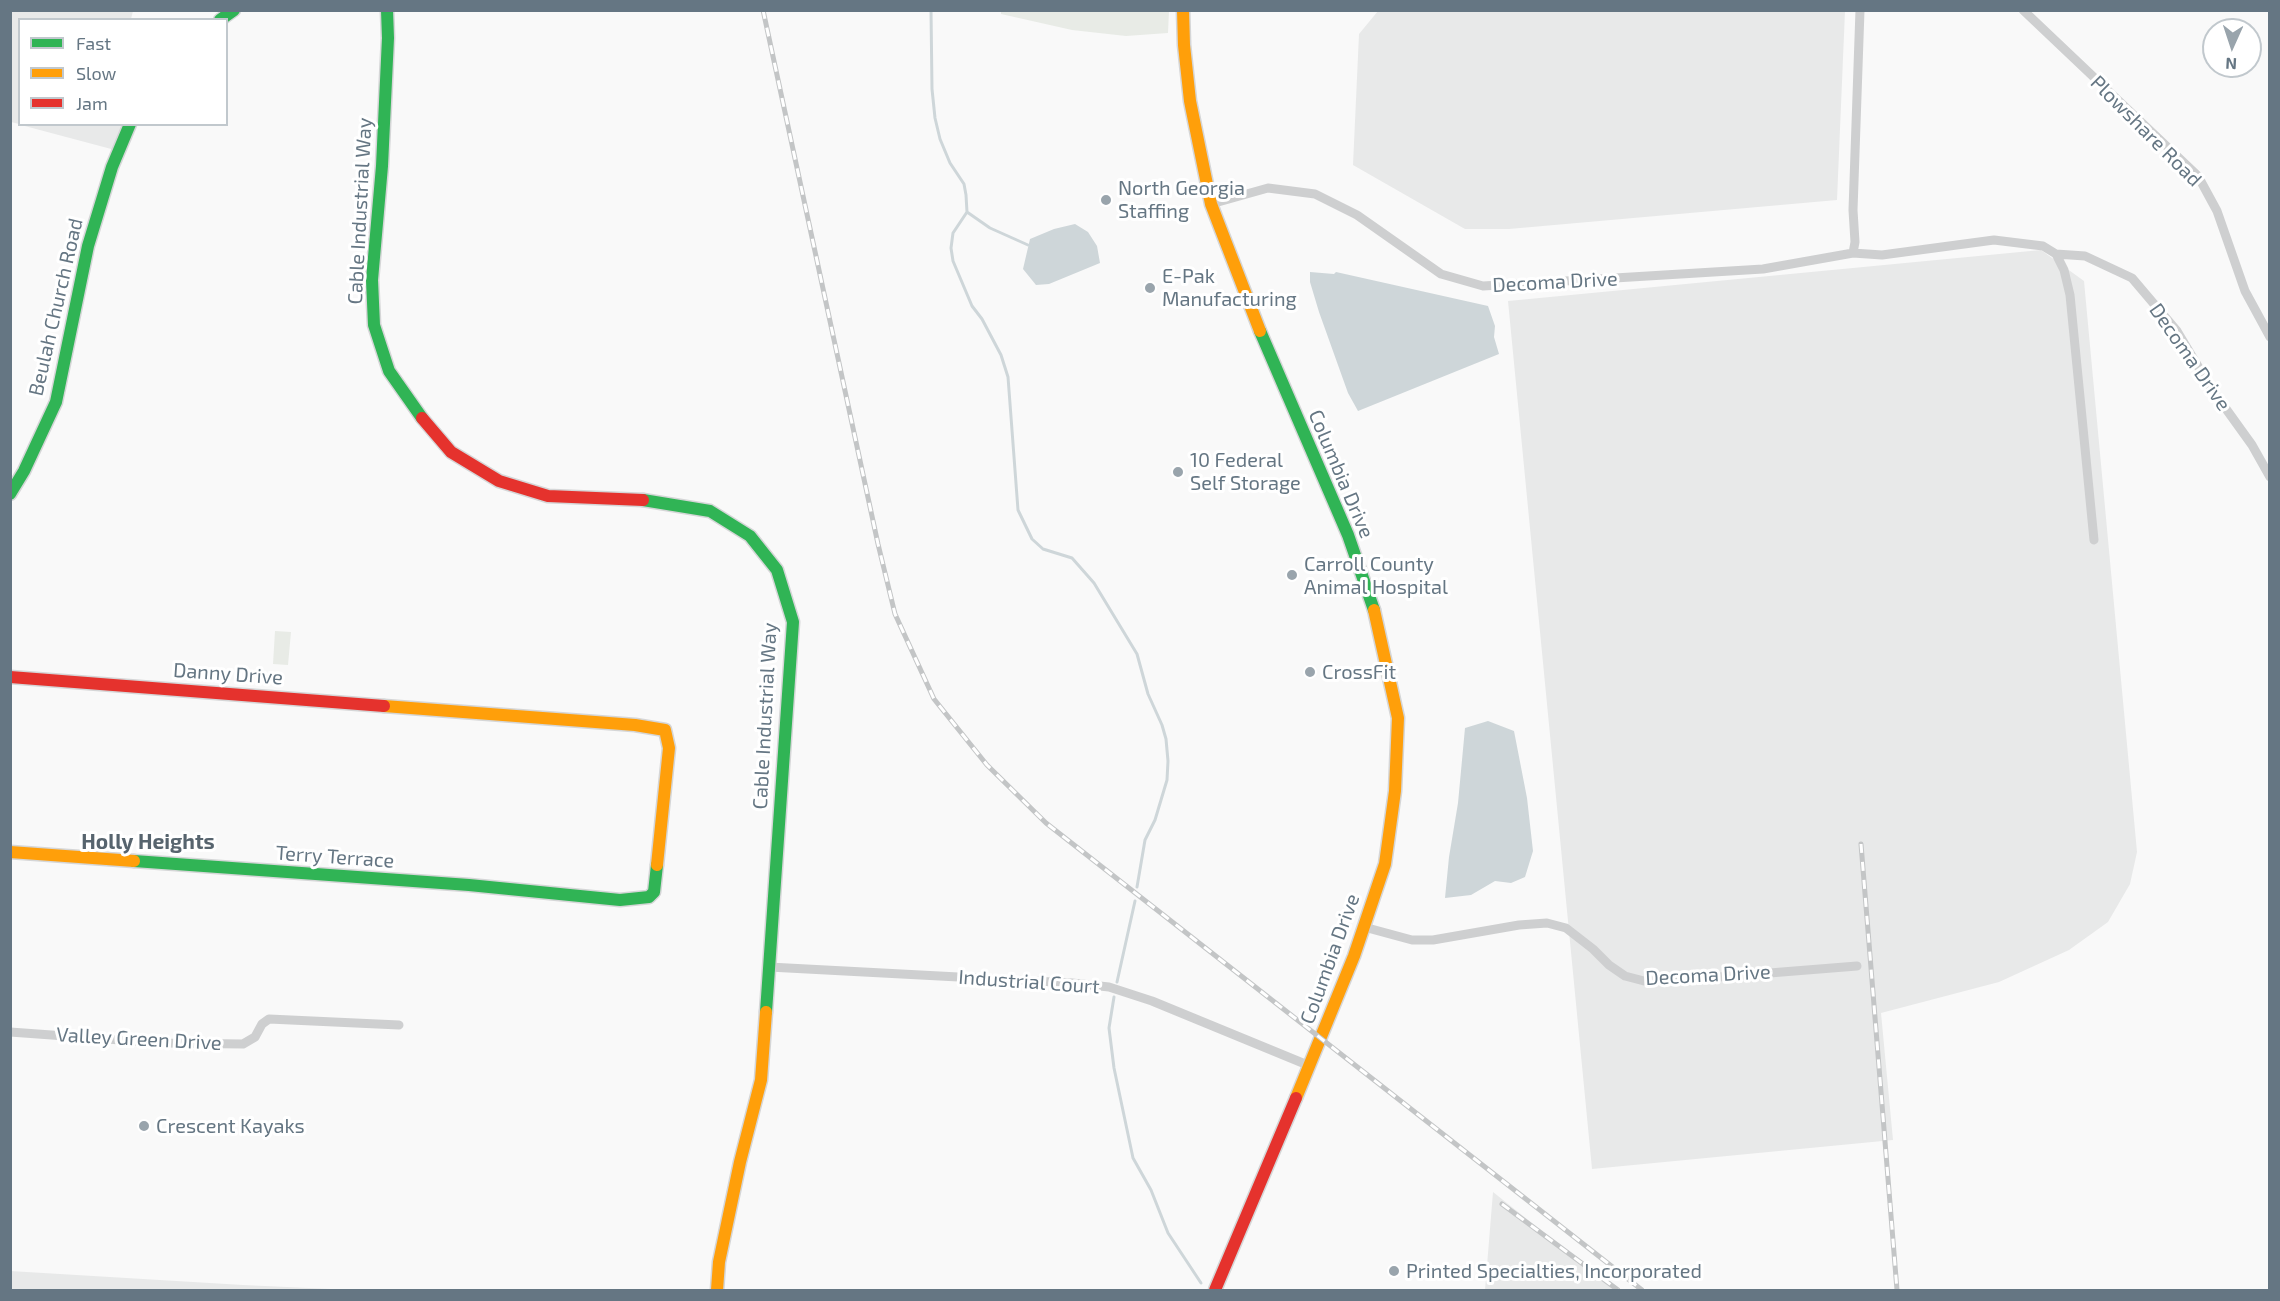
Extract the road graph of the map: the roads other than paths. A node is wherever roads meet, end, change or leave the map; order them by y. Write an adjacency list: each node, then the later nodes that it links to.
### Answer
1 (387, 10): 18 (street, Cable Industrial Way)
2 (1183, 10): 6 (street, Columbia Drive)
3 (1860, 10): 7 (street)
4 (2023, 10): 9 (street, Plowshare Road)
5 (129, 126): 11 (street, Beulah Church Road)
6 (1210, 204): 7 (street, Decoma Drive); 16 (street, Columbia Drive)
7 (1853, 253): 8 (street, Decoma Drive)
8 (2056, 254): 10 (street, Decoma Drive); 12 (street)
9 (2270, 337)
10 (2270, 477)
11 (10, 494)
12 (2094, 540)
13 (10, 677): 15 (street, Danny Drive)
14 (10, 852): 15 (street, Terry Terrace)
15 (654, 892)
16 (1364, 927): 17 (street, Decoma Drive); 21 (street, Columbia Drive)
17 (1857, 966)
18 (768, 967): 21 (street, Industrial Court); 22 (street, Cable Industrial Way)
19 (399, 1025): 20 (street, Valley Green Drive)
20 (10, 1032)
21 (1310, 1066): 23 (street, Columbia Drive)
22 (717, 1290)
23 (1215, 1290)

